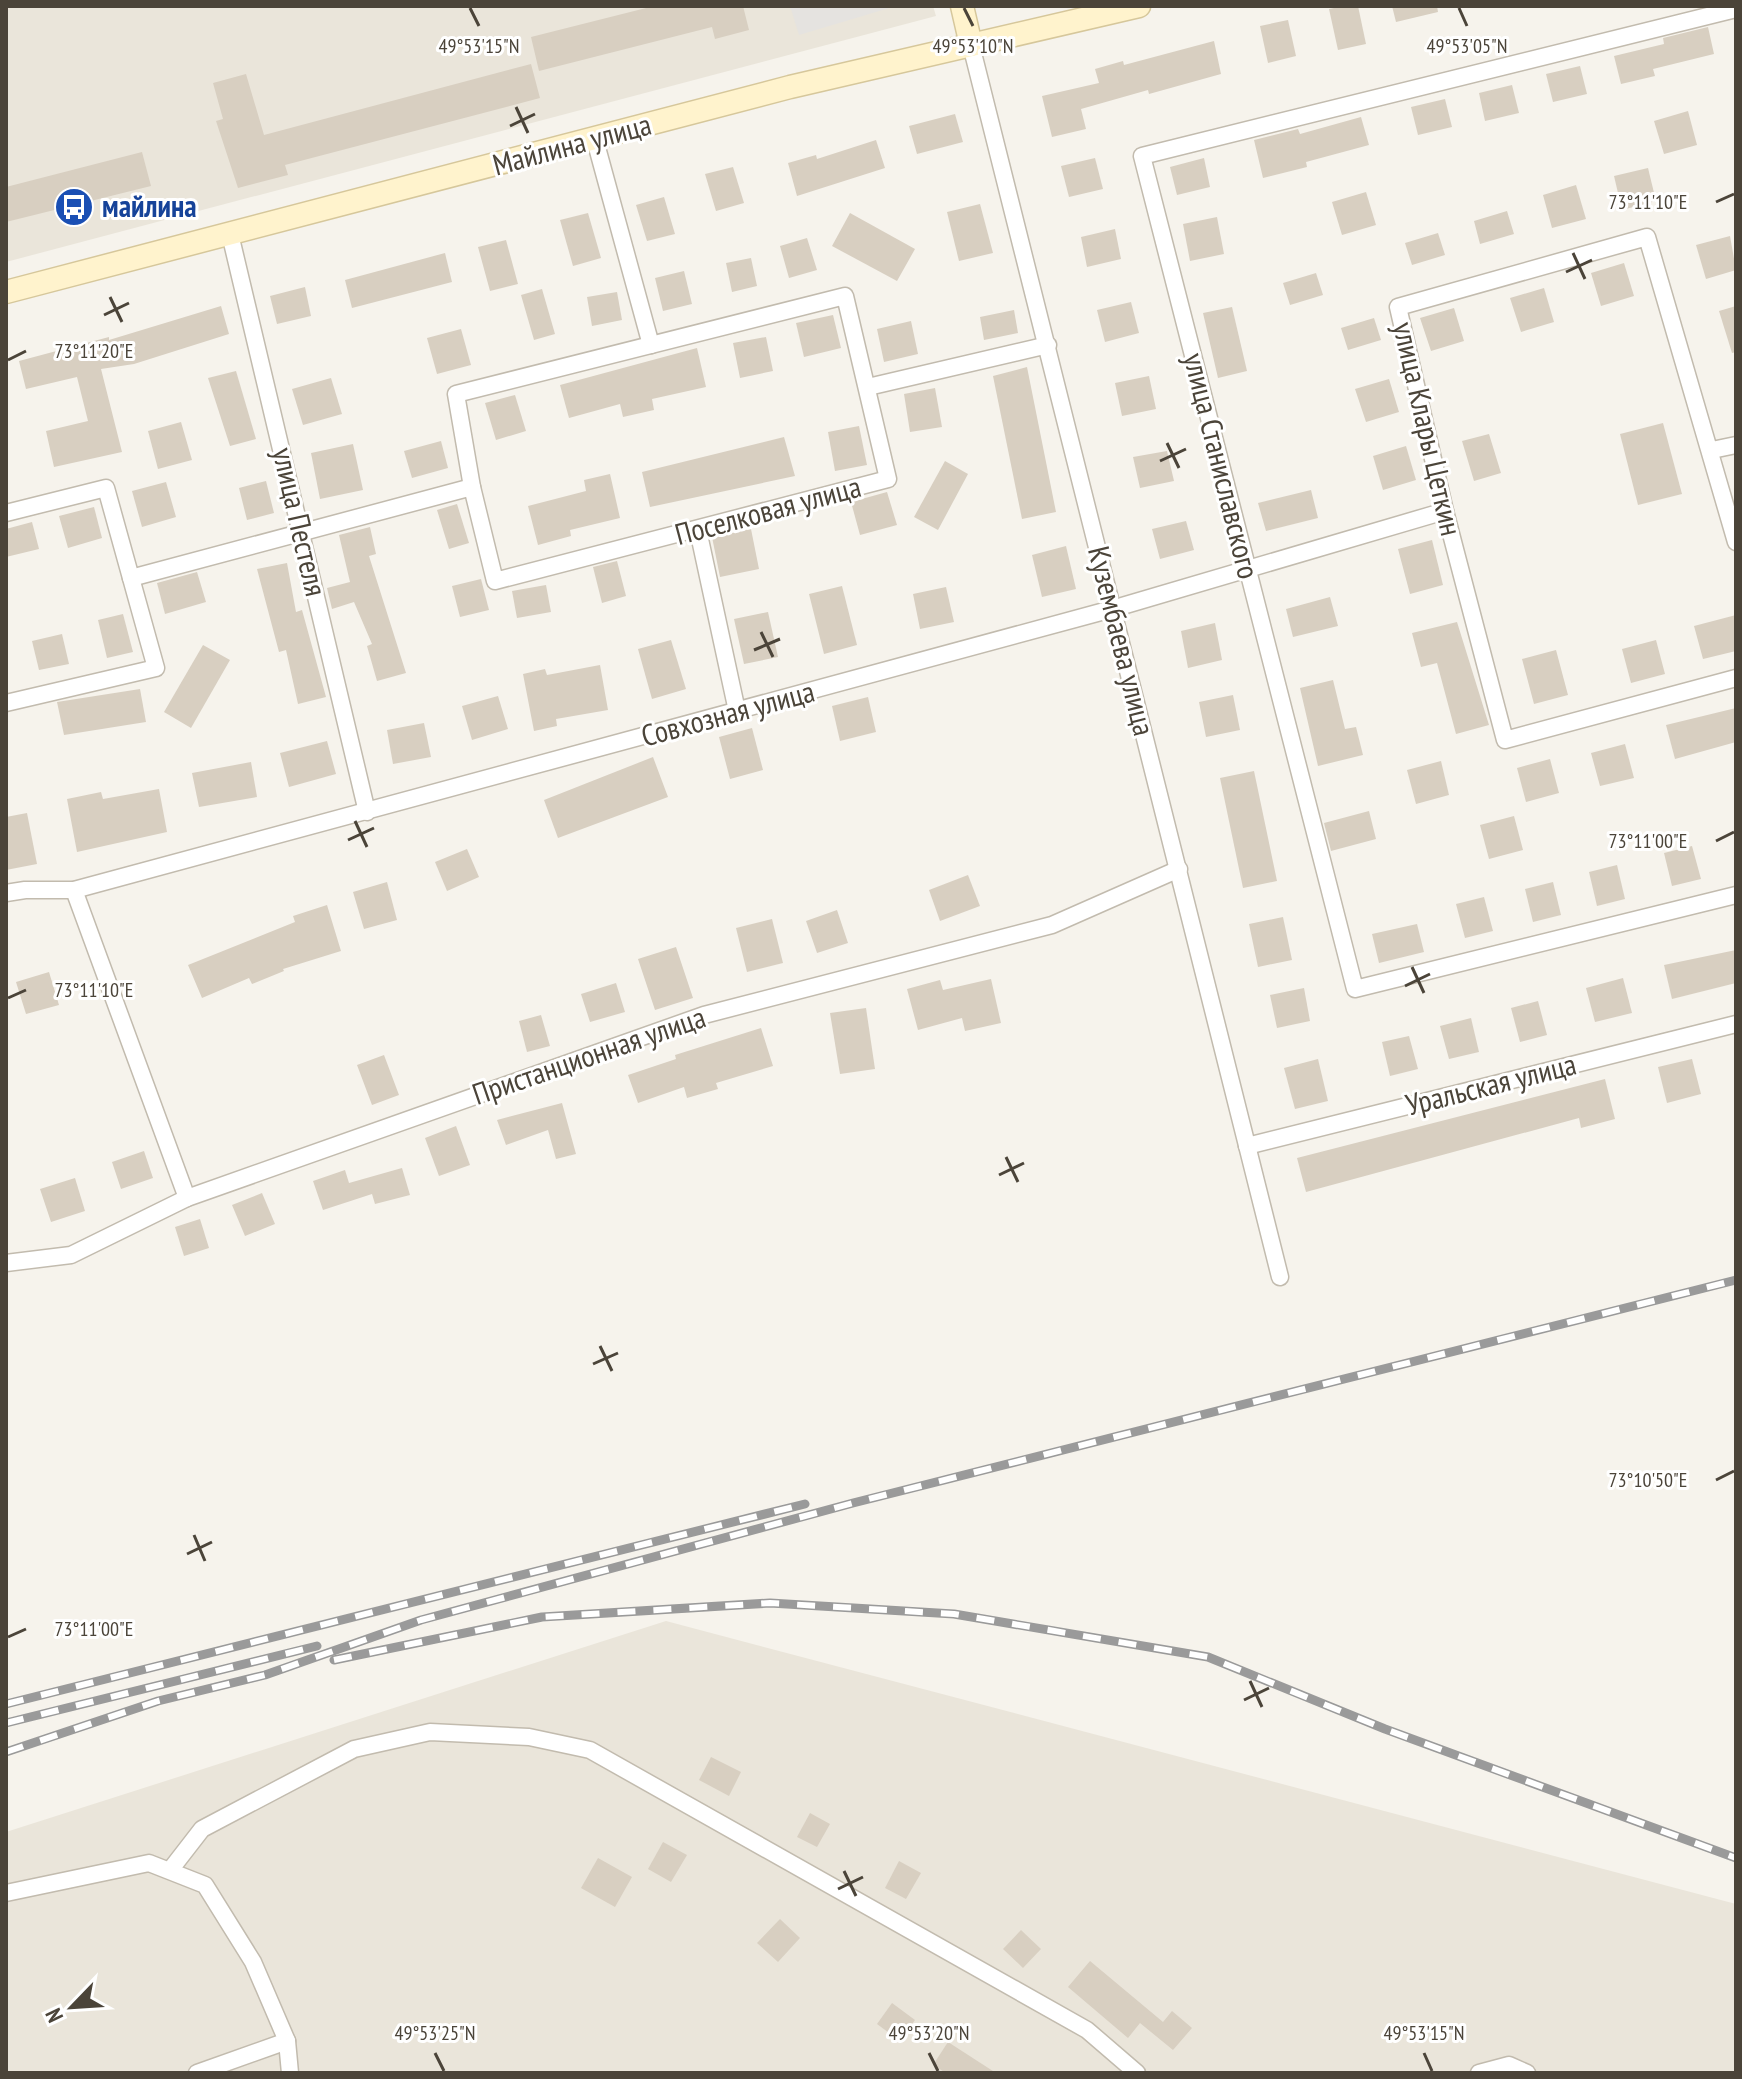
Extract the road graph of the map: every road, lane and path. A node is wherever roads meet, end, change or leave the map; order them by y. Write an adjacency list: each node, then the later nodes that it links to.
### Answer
1 (962, 6): 4 (main road, Кузембаева улица)
2 (1139, 6): 4 (main road, Майлина улица)
3 (1736, 9): 19 (street, улица Станиславского)
4 (971, 45): 5 (main road, Майлина улица); 9 (street, Кузембаева улица)
5 (595, 140): 6 (main road, Майлина улица); 8 (street)
6 (230, 234): 7 (main road, Майлина улица); 17 (street, улица Пестеля)
7 (6, 292)
8 (651, 345): 10 (street, Поселковая улица); 13 (street, Поселковая улица)
9 (1048, 345): 10 (street); 21 (street, Кузембаева улица)
10 (868, 387): 16 (street, Поселковая улица)
11 (1736, 445): 12 (street)
12 (1712, 450): 14 (street, улица Клары Цеткин); 18 (street, улица Клары Цеткин)
13 (472, 487): 16 (street, Поселковая улица); 17 (street)
14 (1445, 511): 19 (street, Совхозная улица); 22 (street, улица Клары Цеткин)
15 (6, 513): 20 (street)
16 (698, 530): 24 (street)
17 (302, 532): 20 (street); 25 (street, улица Пестеля)
18 (1736, 542)
19 (1248, 569): 21 (street, Совхозная улица); 29 (street, улица Станиславского)
20 (131, 578): 23 (street)
21 (1112, 609): 24 (street, Совхозная улица); 26 (street, Кузембаева улица)
22 (1736, 678)
23 (6, 703)
24 (737, 711): 25 (street, Совхозная улица)
25 (367, 812): 27 (street, Совхозная улица)
26 (1179, 869): 31 (street, Кузембаева улица); 32 (street, Пристанционная улица)
27 (74, 890): 28 (street, Совхозная улица); 32 (street)
28 (6, 893)
29 (1736, 895)
30 (1736, 1024): 31 (street, Уральская улица)
31 (1247, 1146): 34 (street, Кузембаева улица)
32 (187, 1198): 33 (street, Пристанционная улица)
33 (6, 1263)
34 (1280, 1277)
35 (171, 1869): 36 (street); 37 (street); 40 (street)
36 (6, 1893)
37 (287, 2041): 38 (street); 39 (street)
38 (197, 2073)
39 (290, 2073)
40 (1137, 2073)
41 (1479, 2073): 42 (street)
42 (1527, 2073)

